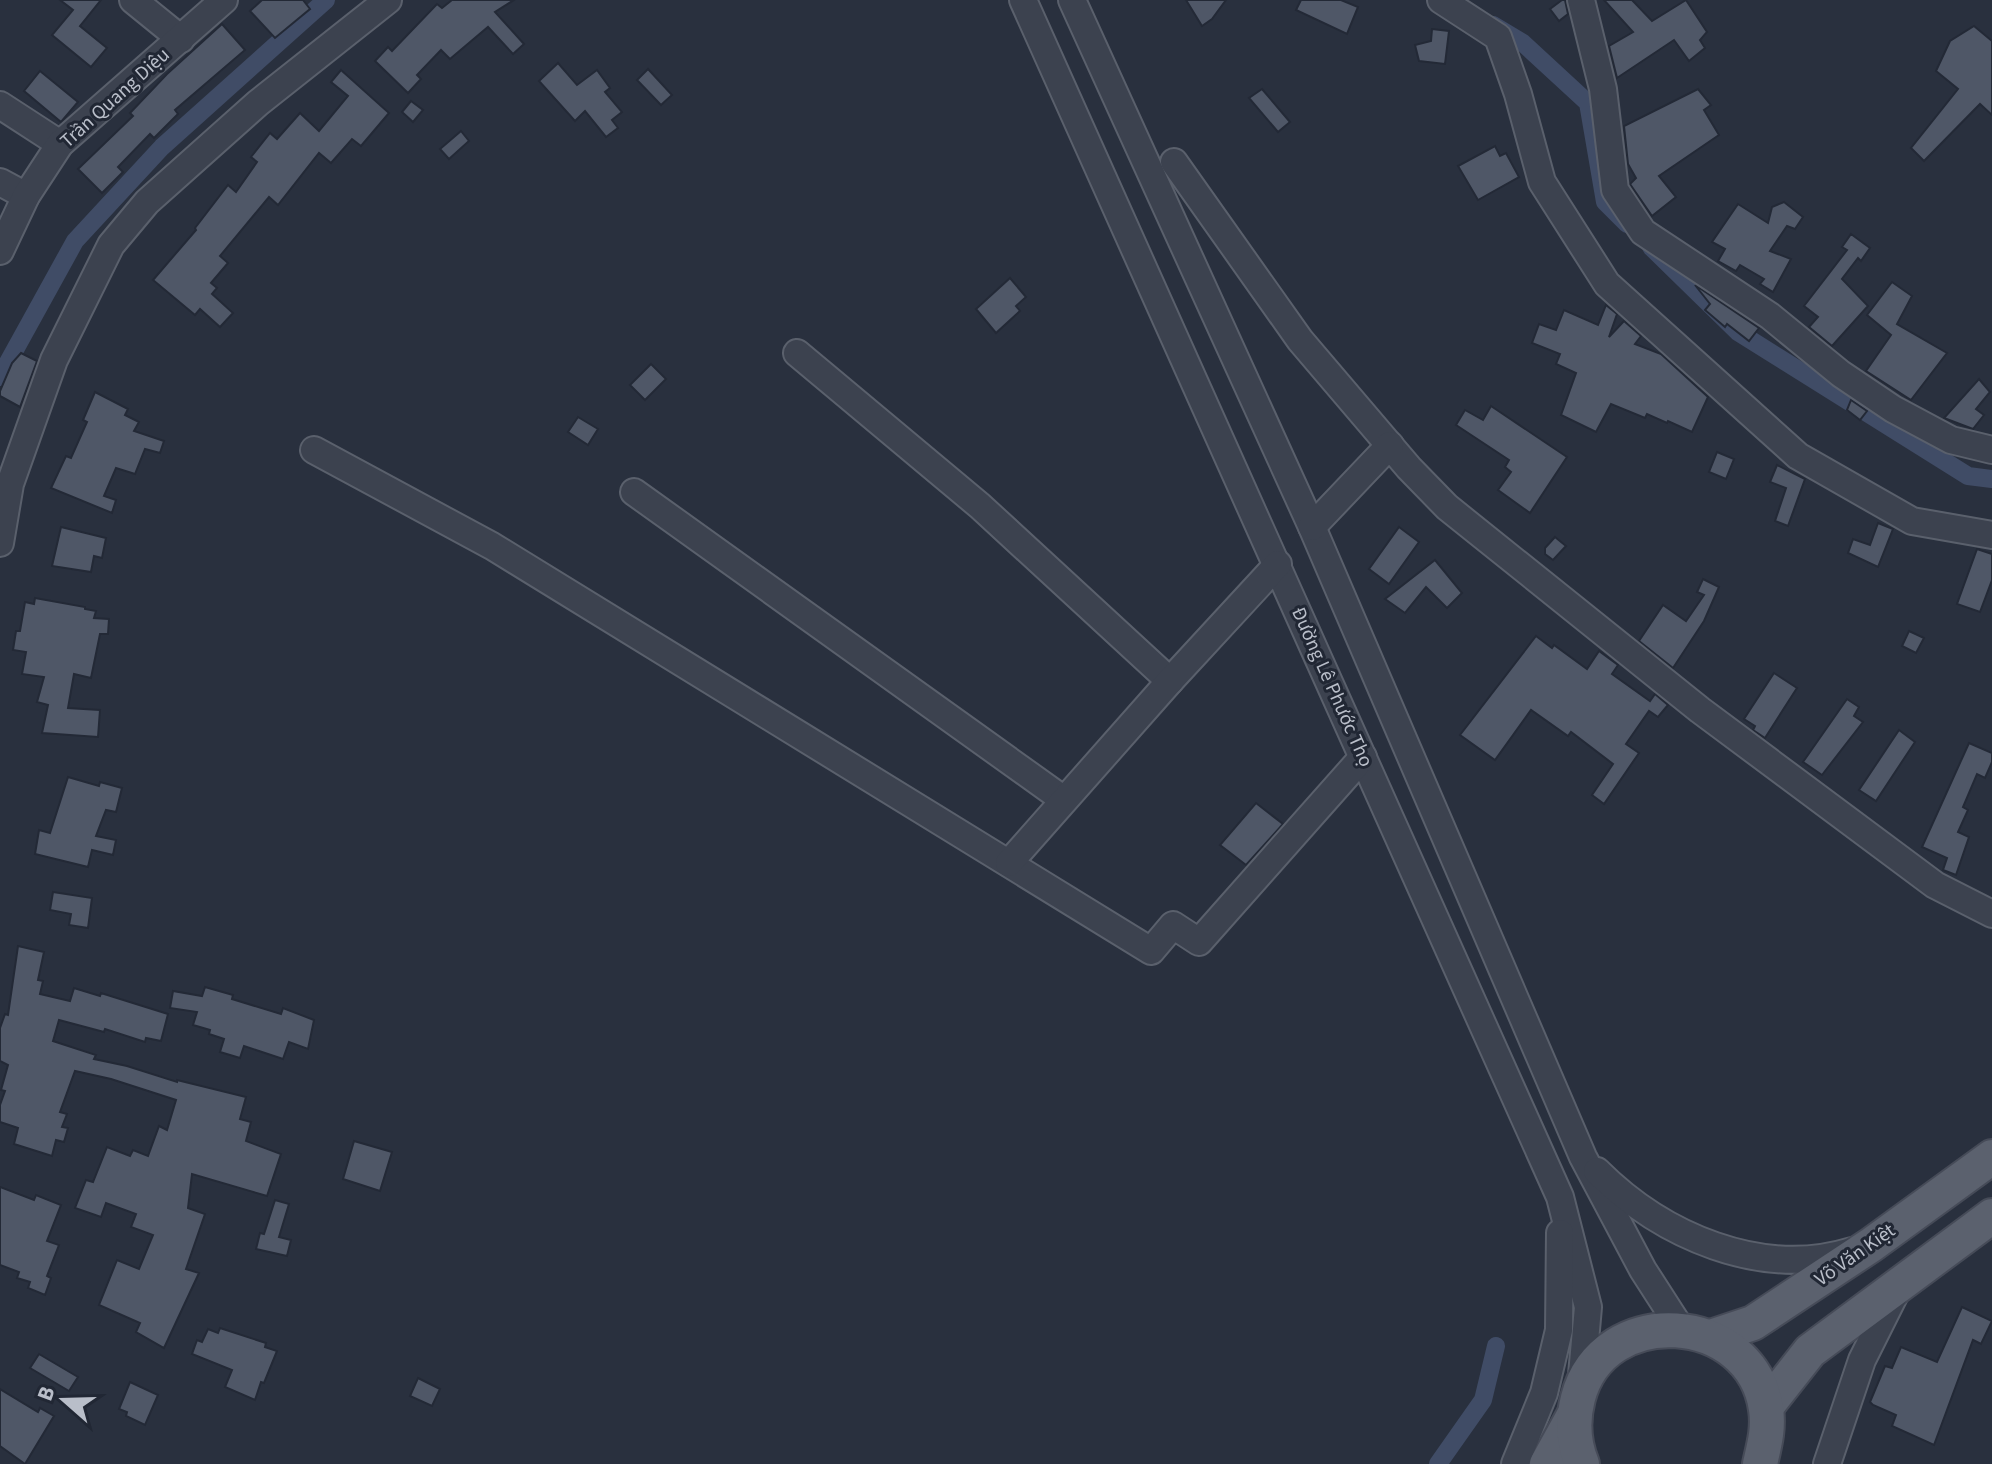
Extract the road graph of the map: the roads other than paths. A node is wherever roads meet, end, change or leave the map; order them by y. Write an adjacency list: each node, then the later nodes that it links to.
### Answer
1 (133, 0): 8 (street)
2 (224, 0): 8 (street, Trần Quang Diệu)
3 (388, 0): 22 (street)
4 (1023, 0): 23 (street, Đường Lê Phước Thọ)
5 (1072, 0): 20 (street)
6 (1441, 0): 21 (street)
7 (1581, 0): 18 (street)
8 (181, 39): 10 (street, Trần Quang Diệu)
9 (0, 105): 10 (street)
10 (60, 144): 13 (street, Trần Quang Diệu)
11 (1174, 162): 16 (street)
12 (0, 182): 13 (street)
13 (26, 196): 14 (street, Trần Quang Diệu)
14 (0, 251)
15 (797, 353): 24 (street)
16 (1390, 445): 20 (street); 28 (street)
17 (314, 450): 27 (street)
18 (1992, 450)
19 (634, 492): 26 (street)
20 (1312, 527): 29 (street)
21 (1992, 535)
22 (0, 543)
23 (1278, 564): 24 (street); 25 (street, Đường Lê Phước Thọ)
24 (1170, 681): 26 (street)
25 (1363, 757): 27 (street); 31 (street, Đường Lê Phước Thọ)
26 (1064, 800): 27 (street)
27 (1009, 863)
28 (1992, 914)
29 (1583, 1157): 33 (street); 35 (street)
30 (1992, 1157): 33 (main road, Võ Văn Kiệt)
31 (1560, 1197): 36 (street, Đường Lê Phước Thọ); 38 (street)
32 (1988, 1221): 34 (main road)
33 (1871, 1245): 35 (main road, Võ Văn Kiệt)
34 (1899, 1284): 37 (main road); 42 (street)
35 (1696, 1333): 36 (main road, Võ Văn Kiệt); 37 (main road)
36 (1577, 1402): 39 (main road); 40 (main road)
37 (1766, 1407): 41 (main road)
38 (1515, 1464)
39 (1547, 1464)
40 (1582, 1464)
41 (1760, 1464)
42 (1827, 1464)

